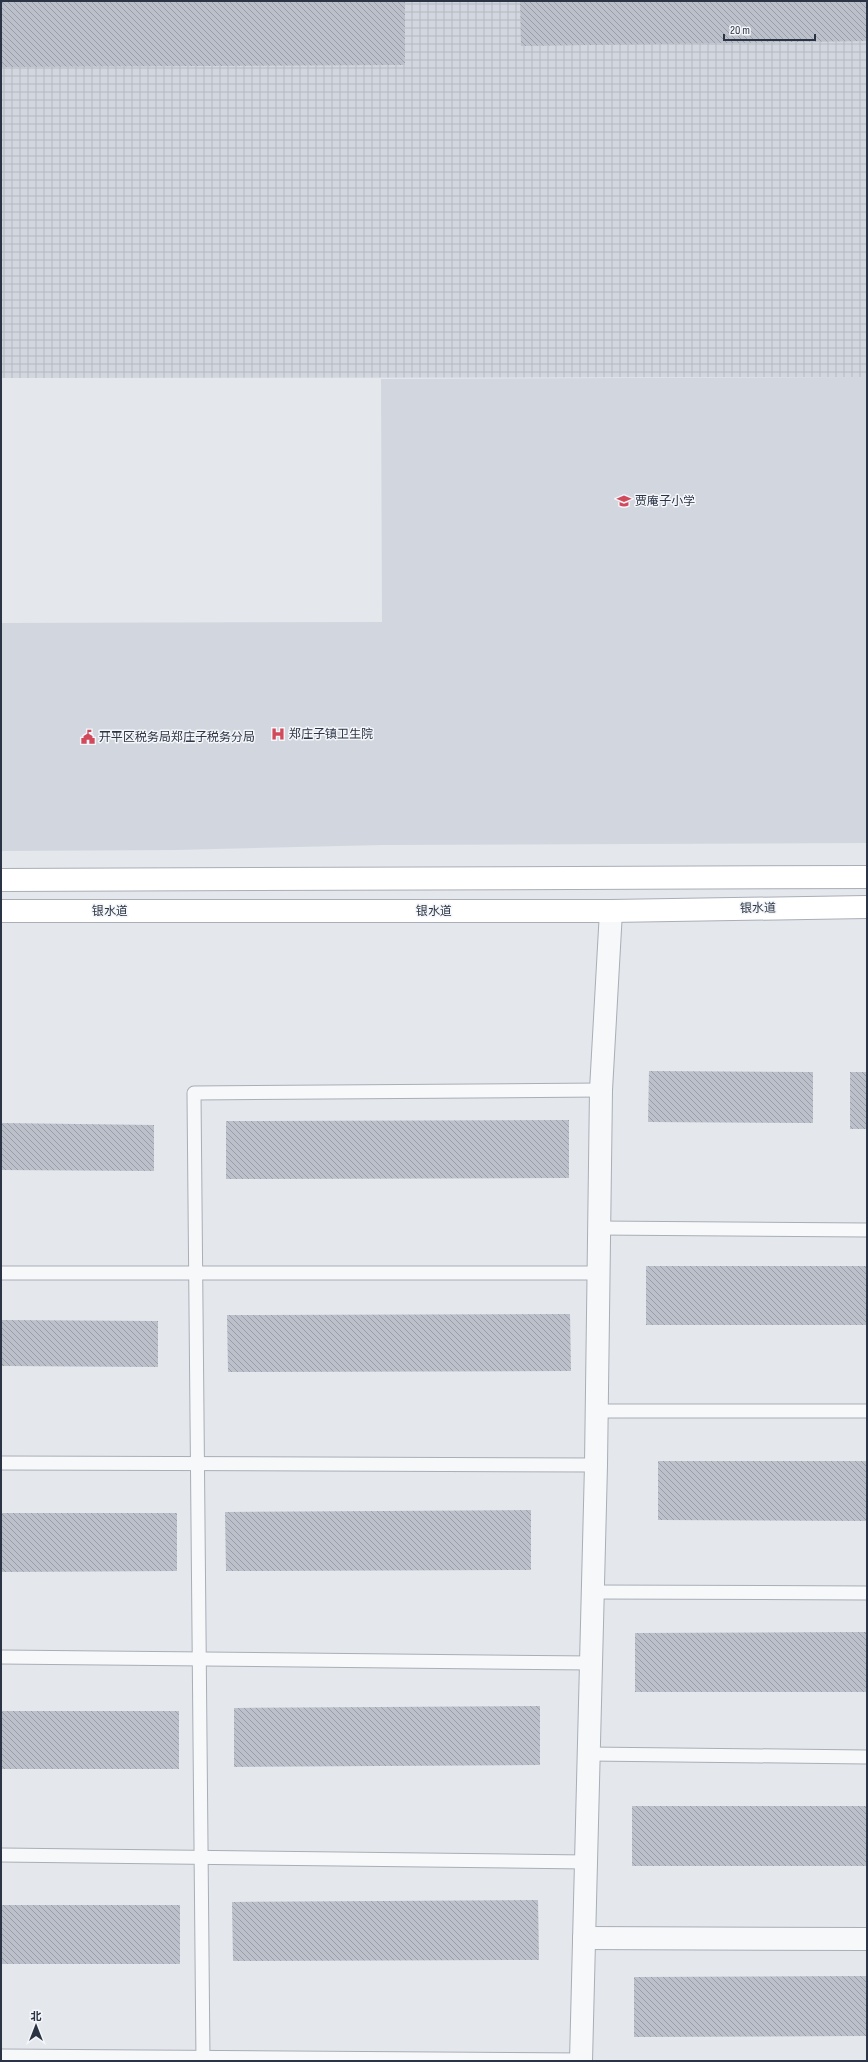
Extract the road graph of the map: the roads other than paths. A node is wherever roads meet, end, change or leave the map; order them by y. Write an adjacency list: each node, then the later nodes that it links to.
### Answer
1 (867, 877): 2 (street)
2 (1, 880)
3 (867, 907): 5 (street, 银水道)
4 (1, 911): 5 (street, 银水道)
5 (611, 911): 6 (street)
6 (601, 1090): 7 (street); 9 (lane)
7 (598, 1228): 8 (lane); 10 (street)
8 (867, 1230)
9 (196, 1273): 10 (lane); 11 (lane); 27 (lane)
10 (598, 1273): 12 (street)
11 (1, 1274)
12 (596, 1411): 13 (lane); 15 (street)
13 (867, 1412)
14 (1, 1463): 15 (lane)
15 (596, 1465): 16 (street)
16 (593, 1592): 17 (lane); 19 (street)
17 (867, 1593)
18 (1, 1657): 19 (lane)
19 (591, 1664): 20 (street)
20 (589, 1754): 21 (lane); 23 (street)
21 (867, 1757)
22 (1, 1855): 23 (lane)
23 (586, 1862): 24 (street)
24 (584, 1938): 25 (street); 28 (street)
25 (867, 1939)
26 (1, 2056): 28 (lane)
27 (203, 2061)
28 (581, 2061)

